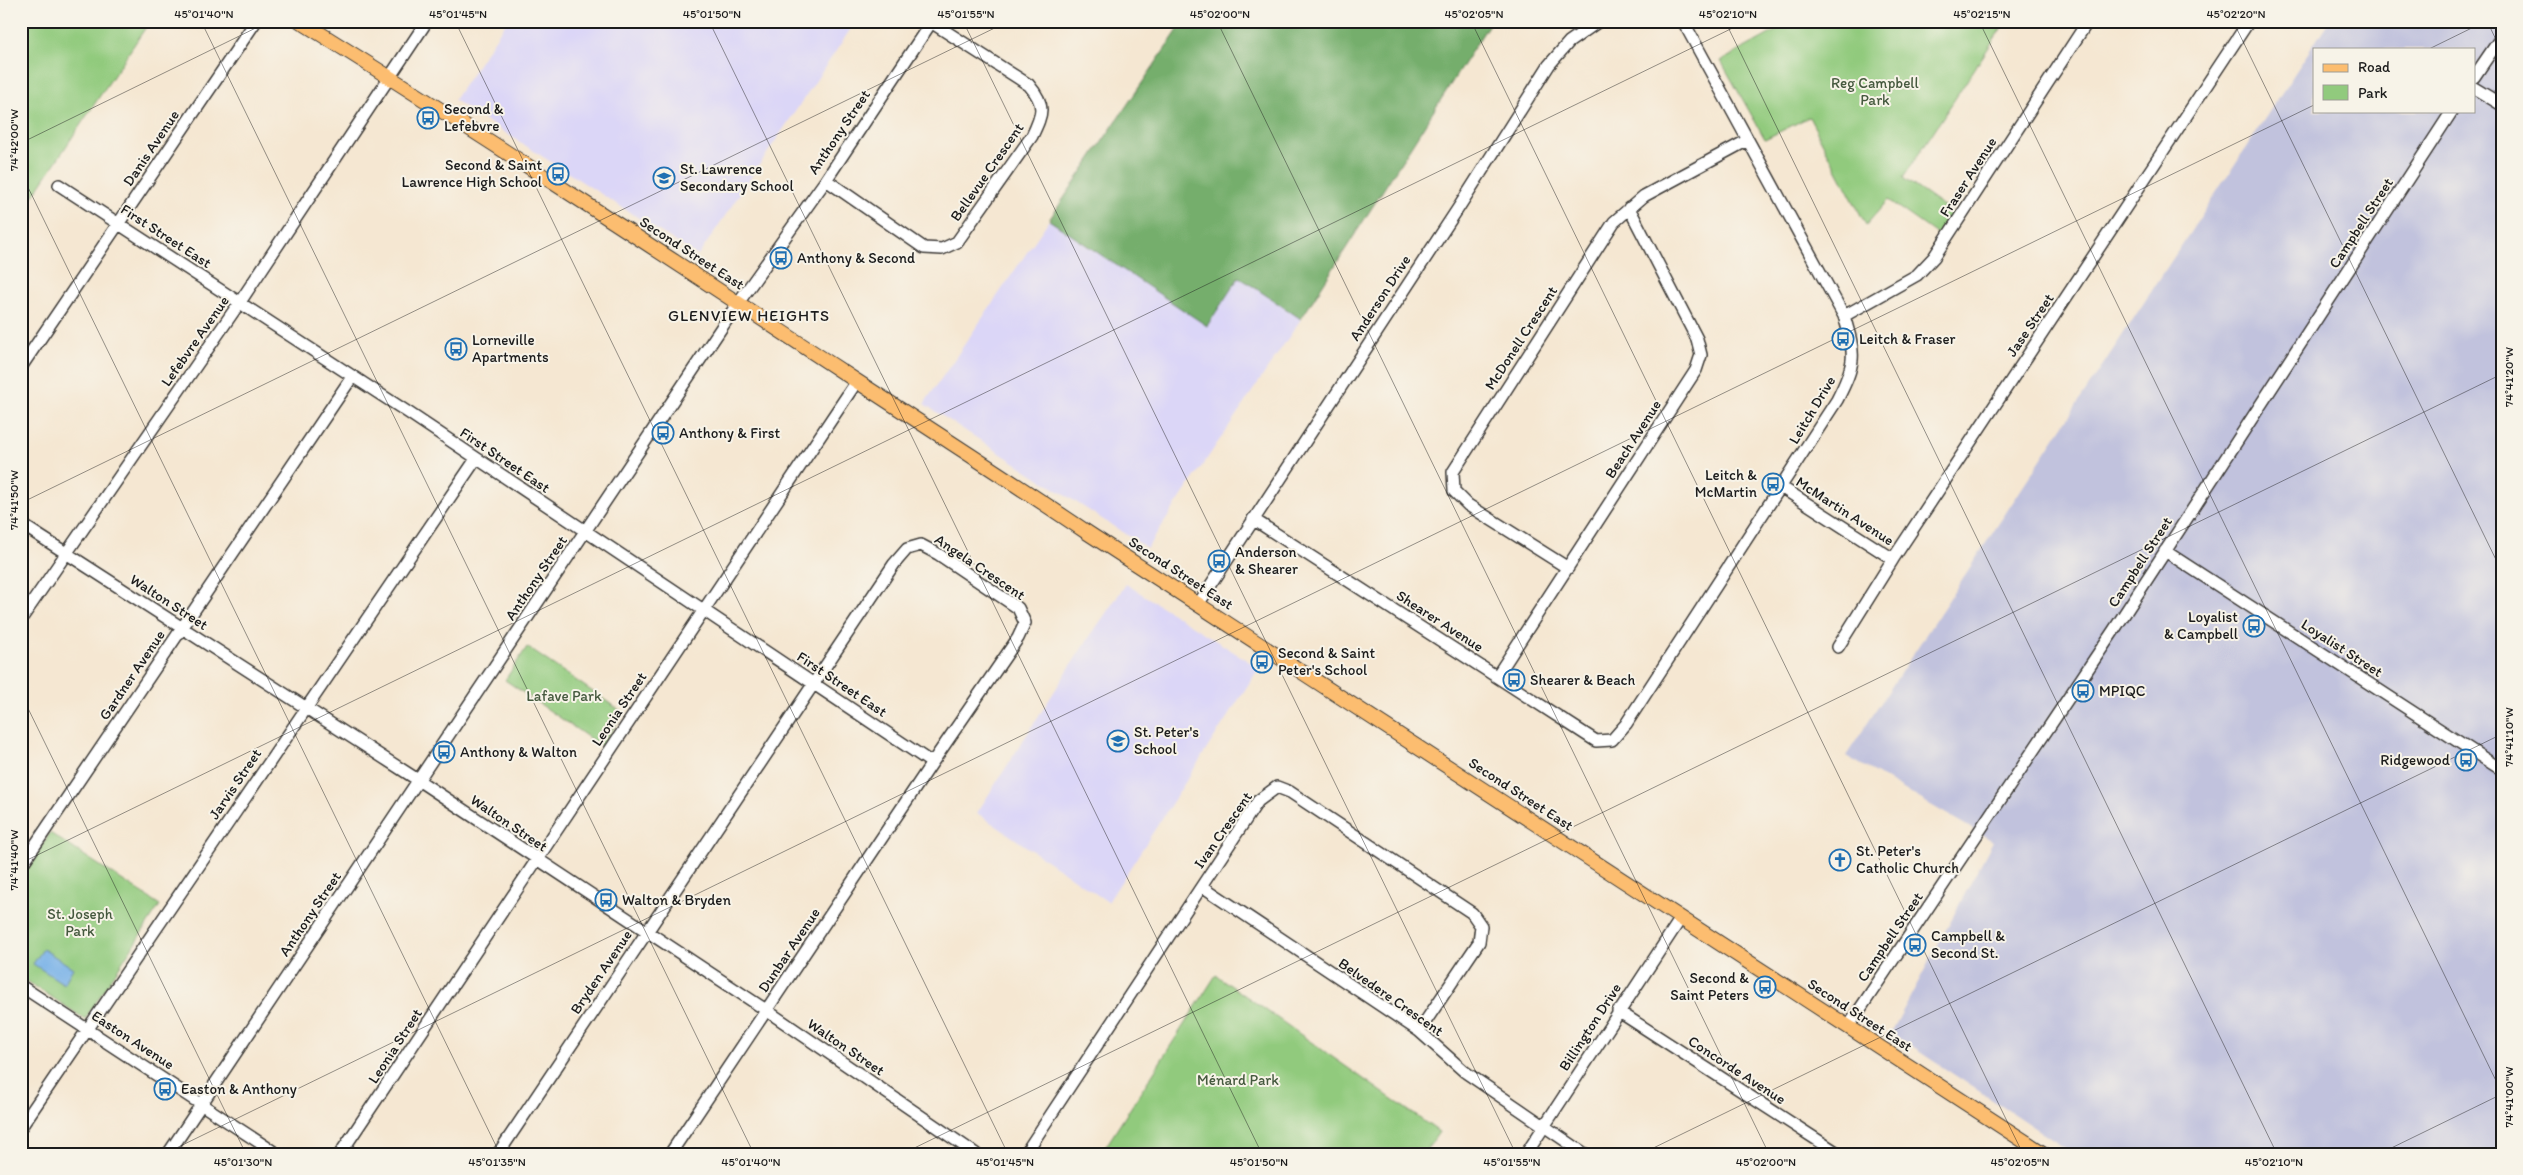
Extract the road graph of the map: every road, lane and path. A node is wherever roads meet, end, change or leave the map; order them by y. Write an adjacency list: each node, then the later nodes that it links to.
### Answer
1 (256, 21): 19 (street, Danis Avenue)
2 (300, 21): 11 (main road, Second Street East)
3 (427, 21): 11 (street, Lefebvre Avenue)
4 (1599, 21): 28 (street, Anderson Drive)
5 (1683, 21): 15 (street, Leitch Drive)
6 (2088, 21): 22 (street, Fraser Avenue)
7 (2249, 21): 33 (street, Jase Street)
8 (931, 22): 16 (street, Anthony Street); 16 (street, Bellevue Crescent)
9 (2502, 36): 10 (street)
10 (2476, 75)
11 (389, 77): 20 (street, Lefebvre Avenue); 21 (main road, Second Street East)
12 (2476, 89): 13 (street)
13 (2502, 105)
14 (2451, 112): 31 (street, Campbell Street)
15 (1748, 140): 18 (street, McDonell Crescent); 22 (street, Leitch Drive)
16 (826, 180): 21 (street, Anthony Street)
17 (59, 184): 19 (street, First Street East)
18 (1629, 208): 34 (street, Beach Avenue); 34 (street, McDonell Crescent)
19 (119, 223): 20 (street, First Street East); 23 (street, Danis Avenue)
20 (240, 302): 24 (street, First Street East); 32 (street, Lefebvre Avenue)
21 (738, 302): 25 (main road, Second Street East); 30 (street, Anthony Street)
22 (1844, 316): 27 (street, Leitch Drive)
23 (21, 367)
24 (352, 377): 26 (street, First Street East); 38 (street, Gardner Avenue)
25 (857, 381): 35 (main road, Second Street East); 36 (street, Leonia Street)
26 (476, 459): 30 (street, First Street East); 42 (street, Jarvis Street)
27 (1781, 487): 33 (street, McMartin Avenue); 43 (street, Leitch Drive)
28 (1253, 519): 35 (street, Anderson Drive); 40 (street, Shearer Avenue)
29 (21, 524): 32 (street, Walton Street)
30 (585, 532): 36 (street, First Street East); 46 (street, Anthony Street)
31 (2165, 551): 45 (street, Loyalist Street); 55 (street, Campbell Street)
32 (66, 553): 37 (street, Lefebvre Avenue); 38 (street, Walton Street)
33 (1893, 559): 39 (street, Jase Street)
34 (1568, 568): 40 (street, Beach Avenue)
35 (1199, 603): 50 (main road, Second Street East)
36 (703, 611): 41 (street, First Street East); 47 (street, Leonia Street)
37 (21, 620)
38 (182, 628): 42 (street, Walton Street); 48 (street, Gardner Avenue)
39 (1838, 647)
40 (1497, 676): 43 (street, Shearer Avenue)
41 (814, 683): 44 (street, First Street East); 44 (street, Angela Crescent); 51 (street, Bryden Avenue)
42 (305, 707): 46 (street, Walton Street); 56 (street, Jarvis Street)
43 (1612, 740)
44 (932, 763): 53 (street, Dunbar Avenue)
45 (2502, 770)
46 (418, 780): 47 (street, Walton Street); 58 (street, Anthony Street)
47 (536, 859): 51 (street, Walton Street); 63 (street, Leonia Street)
48 (21, 866)
49 (1202, 886): 57 (street, Belvedere Crescent); 57 (street, Ivan Crescent); 67 (street, Ivan Crescent)
50 (1681, 918): 54 (street, Billington Drive); 55 (main road, Second Street East)
51 (646, 932): 53 (street, Walton Street); 64 (street, Bryden Avenue)
52 (21, 986): 56 (street, Easton Avenue)
53 (766, 1010): 65 (street, Dunbar Avenue); 66 (street, Walton Street)
54 (1618, 1011): 60 (street, Billington Drive); 70 (street, Concorde Avenue)
55 (1848, 1027): 71 (main road, Second Street East)
56 (88, 1029): 58 (street, Easton Avenue); 59 (street, Jarvis Street)
57 (1419, 1031): 60 (street, Belvedere Crescent)
58 (202, 1104): 61 (street, Anthony Street); 62 (street, Easton Avenue)
59 (21, 1127)
60 (1543, 1127): 68 (street, Billington Drive); 69 (street, Belvedere Crescent)
61 (168, 1154)
62 (277, 1154)
63 (340, 1154)
64 (498, 1154)
65 (670, 1154)
66 (976, 1154)
67 (1025, 1154)
68 (1526, 1154)
69 (1585, 1154)
70 (1838, 1154)
71 (2044, 1154)

